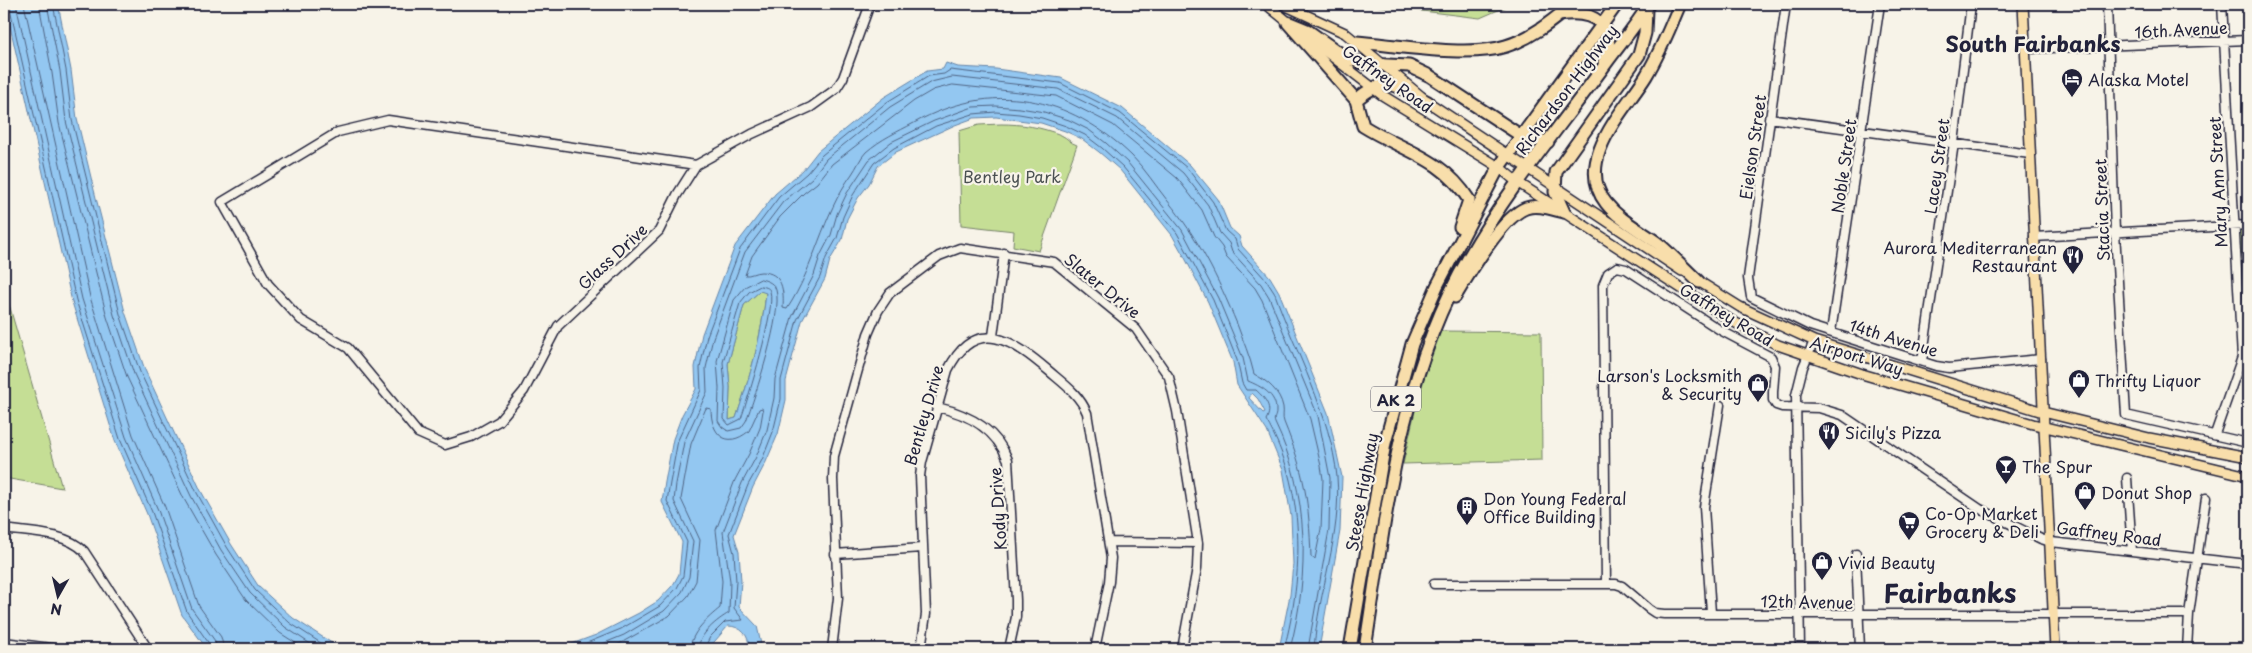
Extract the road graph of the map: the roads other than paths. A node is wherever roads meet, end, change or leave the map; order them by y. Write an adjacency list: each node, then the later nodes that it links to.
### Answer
1 (870, 4): 34 (street, Glass Drive)
2 (1266, 4): 15 (main road, Gaffney Road)
3 (1282, 4): 19 (main road, Gaffney Road)
4 (1573, 4): 14 (highway)
5 (1617, 4): 16 (highway, Richardson Highway / AK 2)
6 (1680, 4): 45 (highway)
7 (1786, 4): 27 (street, Eielson Street)
8 (1880, 4): 28 (street, Noble Street)
9 (1971, 4): 31 (street, Lacey Street)
10 (2023, 4): 21 (main road)
11 (2107, 4): 20 (street, Stacia Street)
12 (2222, 4): 18 (street, Mary Ann Street)
13 (1647, 5): 23 (highway, Richardson Highway / AK 2); 38 (highway)
14 (1559, 15): 16 (highway); 19 (highway)
15 (1288, 22): 22 (highway); 24 (main road, Gaffney Road); 25 (highway)
16 (1604, 25): 23 (highway); 29 (highway, Richardson Highway / AK 2)
17 (2248, 40): 18 (street, 16th Avenue)
18 (2224, 41): 20 (street, 16th Avenue); 41 (street, Mary Ann Street)
19 (1356, 42): 22 (main road, Gaffney Road)
20 (2109, 46): 21 (street, 16th Avenue); 42 (street, Stacia Street)
21 (2025, 48): 32 (main road)
22 (1384, 64): 26 (main road, Gaffney Road); 29 (highway)
23 (1601, 71): 30 (highway, Richardson Highway / AK 2)
24 (1371, 87): 25 (highway); 26 (highway); 35 (main road, Gaffney Road)
25 (1356, 100): 52 (highway)
26 (1428, 102): 33 (main road, Gaffney Road)
27 (1769, 118): 28 (street); 46 (street, Eielson Street)
28 (1862, 130): 31 (street); 47 (street, Noble Street)
29 (1520, 134): 30 (highway); 33 (highway, Richardson Highway / AK 2)
30 (1548, 142): 36 (highway, Richardson Highway / AK 2)
31 (1954, 143): 32 (street); 56 (street, Lacey Street)
32 (2030, 154): 43 (main road)
33 (1506, 155): 35 (highway, Steese Highway / AK 2); 36 (main road, Airport Way)
34 (696, 166): 34 (street, Glass Drive)
35 (1499, 167): 37 (main road, Airport Way); 52 (highway, Steese Highway / AK 2)
36 (1527, 169): 37 (highway, Steese Highway / AK 2); 38 (main road, Airport Way)
37 (1517, 182): 39 (main road, Airport Way); 51 (highway, Steese Highway / AK 2)
38 (1554, 187): 39 (highway); 45 (main road, Airport Way)
39 (1564, 212): 51 (highway); 53 (main road, Airport Way)
40 (2248, 225): 41 (street)
41 (2234, 226): 42 (street); 54 (street, Mary Ann Street)
42 (2115, 232): 43 (street); 62 (street, Stacia Street)
43 (2034, 237): 55 (main road)
44 (1004, 253): 48 (street); 71 (street, Slater Drive); 74 (street, Slater Drive)
45 (1698, 282): 50 (main road, Airport Way)
46 (1749, 294): 47 (street, 14th Avenue)
47 (1831, 332): 56 (street, 14th Avenue)
48 (993, 336): 58 (street, Bentley Drive); 69 (street)
49 (2248, 340): 54 (street)
50 (1814, 341): 53 (street); 60 (main road, Airport Way)
51 (1429, 342): 94 (highway, Steese Highway / AK 2)
52 (1412, 344): 93 (highway, Steese Highway / AK 2)
53 (1807, 356): 59 (street); 61 (main road, Airport Way)
54 (2242, 358): 62 (street)
55 (2041, 359): 56 (street, 14th Avenue); 60 (main road)
56 (1922, 361)
57 (1720, 405): 80 (street)
58 (937, 407): 72 (street, Bentley Drive); 90 (street, Kody Drive)
59 (1797, 407): 70 (street, Gaffney Road); 79 (street, Gaffney Road); 81 (street)
60 (2043, 412): 61 (main road); 64 (main road, Airport Way)
61 (2044, 427): 65 (main road, Airport Way); 70 (main road)
62 (2215, 434): 63 (street)
63 (2248, 443)
64 (2248, 457)
65 (2248, 476)
66 (2127, 478): 73 (street)
67 (2206, 498): 76 (street)
68 (4, 529): 87 (street)
69 (1109, 542): 71 (street); 91 (street)
70 (2051, 542): 73 (street, Gaffney Road); 82 (main road)
71 (1198, 543): 92 (street, Slater Drive)
72 (922, 548): 74 (street); 89 (street, Bentley Drive)
73 (2132, 551): 76 (street, Gaffney Road)
74 (835, 554): 88 (street, Slater Drive)
75 (1856, 554): 84 (street)
76 (2198, 558): 77 (street, Gaffney Road); 83 (street)
77 (2248, 564)
78 (1434, 584): 79 (street, 12th Avenue)
79 (1606, 584): 80 (street, 12th Avenue)
80 (1710, 613): 81 (street, 12th Avenue)
81 (1799, 614): 84 (street, 12th Avenue); 95 (street)
82 (2053, 614): 83 (street, 12th Avenue); 84 (street, 12th Avenue); 97 (main road)
83 (2189, 614): 98 (street)
84 (1858, 615): 96 (street)
85 (4, 642): 86 (street)
86 (58, 649)
87 (148, 649)
88 (832, 649)
89 (921, 649)
90 (1009, 649)
91 (1095, 649)
92 (1182, 649)
93 (1350, 649)
94 (1365, 649)
95 (1800, 649)
96 (1860, 649)
97 (2055, 649)
98 (2187, 649)

